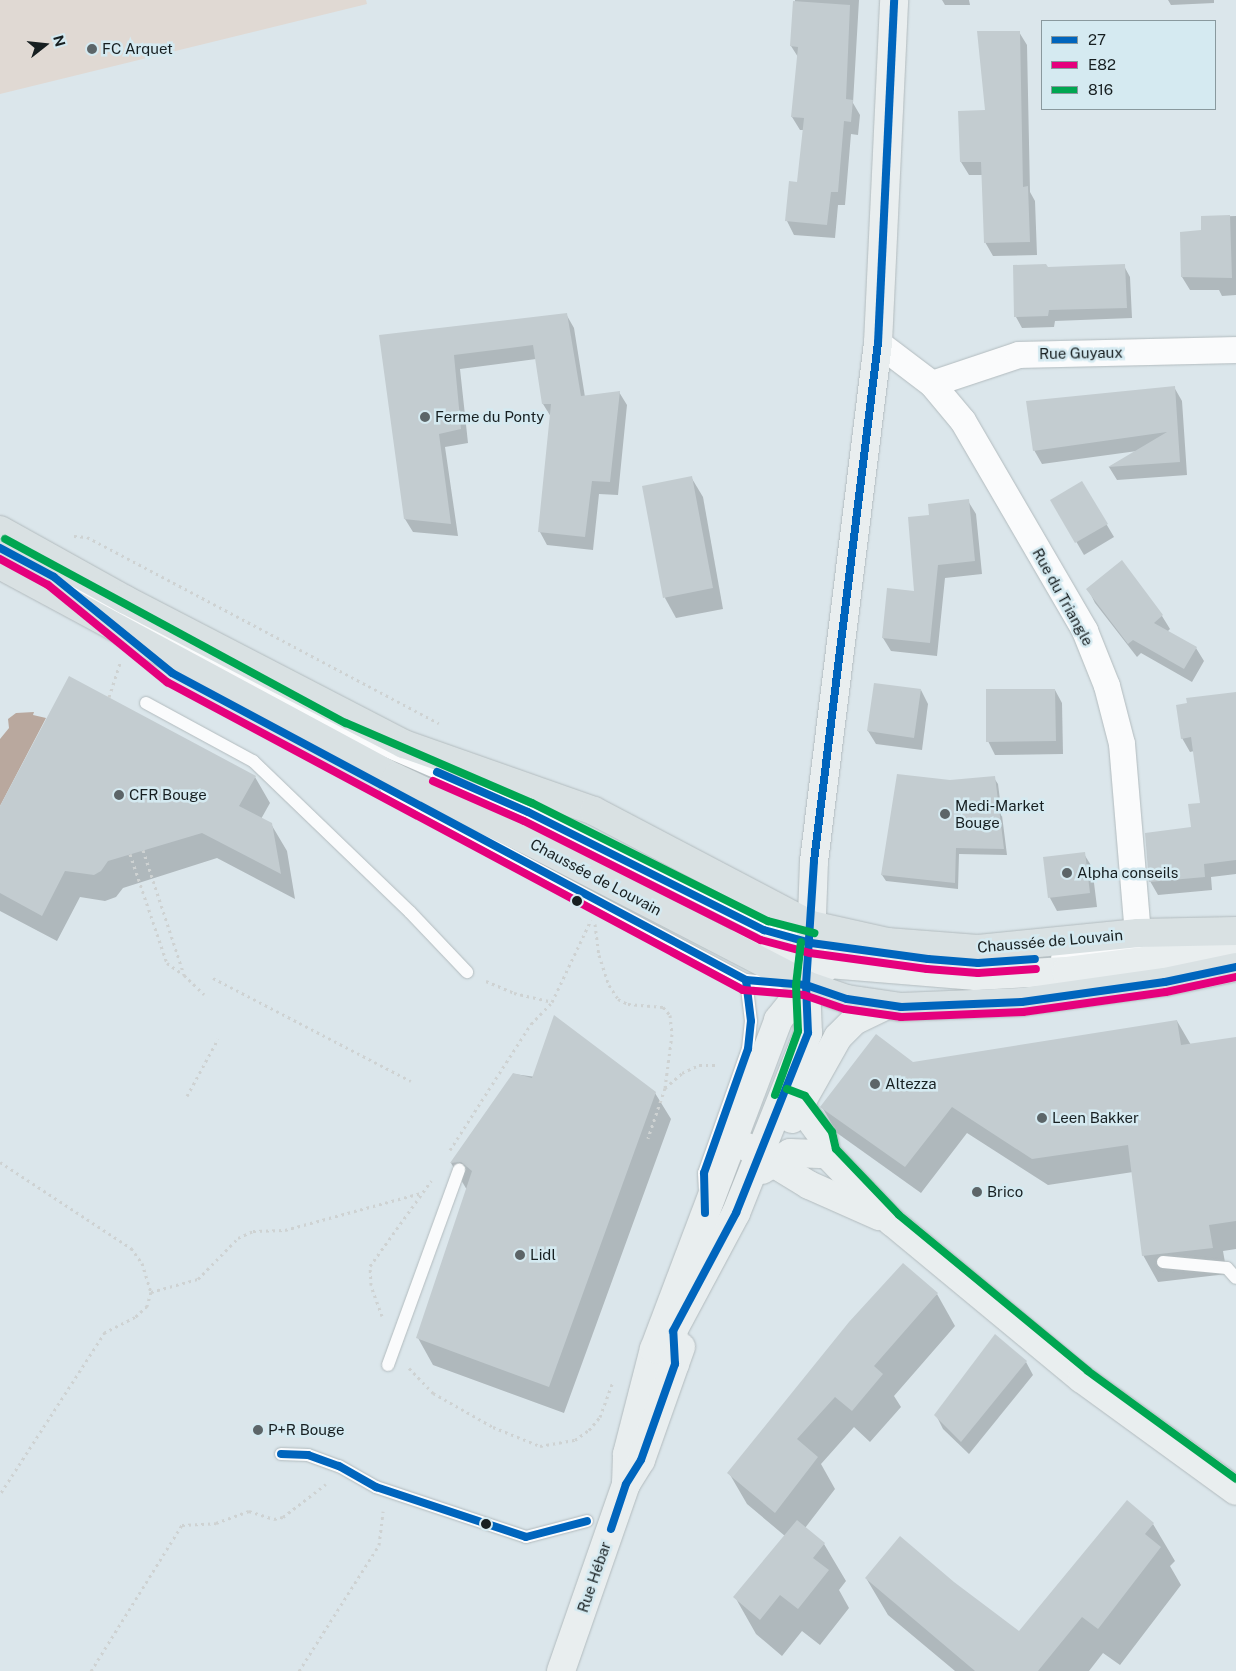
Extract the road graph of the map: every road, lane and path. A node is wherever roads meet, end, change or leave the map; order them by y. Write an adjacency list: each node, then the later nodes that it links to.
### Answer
1 (894, 0): 2 (street)
2 (878, 342): 4 (street, Rue du Triangle); 19 (street)
3 (1236, 350): 4 (street, Rue Guyaux)
4 (932, 384): 18 (street, Rue du Triangle)
5 (0, 530): 19 (main road, Chaussée de Louvain)
6 (69, 536): 14 (path)
7 (0, 548): 9 (lane, Chaussée de Louvain)
8 (0, 565): 10 (main road, Chaussée de Louvain)
9 (54, 577): 10 (lane); 19 (lane, Chaussée de Louvain)
10 (114, 626): 21 (main road, Chaussée de Louvain); 27 (lane)
11 (122, 660): 12 (path)
12 (109, 697)
13 (146, 703): 24 (lane)
14 (445, 726)
15 (143, 850): 25 (path)
16 (130, 854): 25 (path)
17 (1236, 931): 18 (main road, Chaussée de Louvain)
18 (1138, 933): 19 (main road, Chaussée de Louvain)
19 (811, 934): 20 (lane, Chaussée de Louvain); 21 (street); 28 (street)
20 (1236, 938)
21 (716, 940): 28 (main road, Chaussée de Louvain)
22 (1236, 949): 28 (street)
23 (1236, 968): 31 (main road, Chaussée de Louvain)
24 (467, 972): 30 (path)
25 (184, 975): 29 (path)
26 (213, 978): 35 (path)
27 (746, 980): 28 (lane); 47 (lane)
28 (806, 985): 31 (main road, Chaussée de Louvain); 33 (street); 38 (street)
29 (204, 994)
30 (552, 1002): 36 (path); 40 (path)
31 (885, 1006): 38 (street)
32 (218, 1039): 37 (path)
33 (769, 1046): 43 (street); 47 (street)
34 (725, 1066): 36 (path)
35 (412, 1081)
36 (665, 1088): 39 (path)
37 (186, 1096)
38 (791, 1101): 41 (street); 43 (street)
39 (648, 1138)
40 (448, 1153)
41 (828, 1154): 43 (street); 48 (street)
42 (0, 1162): 51 (path)
43 (763, 1165): 47 (street); 48 (street); 56 (street)
44 (459, 1170): 52 (lane)
45 (432, 1179): 46 (path)
46 (421, 1192): 51 (path); 52 (path)
47 (705, 1213): 56 (street)
48 (892, 1222): 58 (street)
49 (1163, 1262): 50 (lane)
50 (1236, 1278)
51 (151, 1292): 59 (path)
52 (397, 1347): 53 (lane); 54 (path)
53 (388, 1365)
54 (614, 1379)
55 (281, 1454): 61 (lane)
56 (626, 1484): 64 (street, Rue Hébar)
57 (334, 1485): 62 (path)
58 (1236, 1491)
59 (0, 1494)
60 (384, 1504): 63 (path)
61 (587, 1521)
62 (91, 1671)
63 (298, 1671)
64 (561, 1671)

